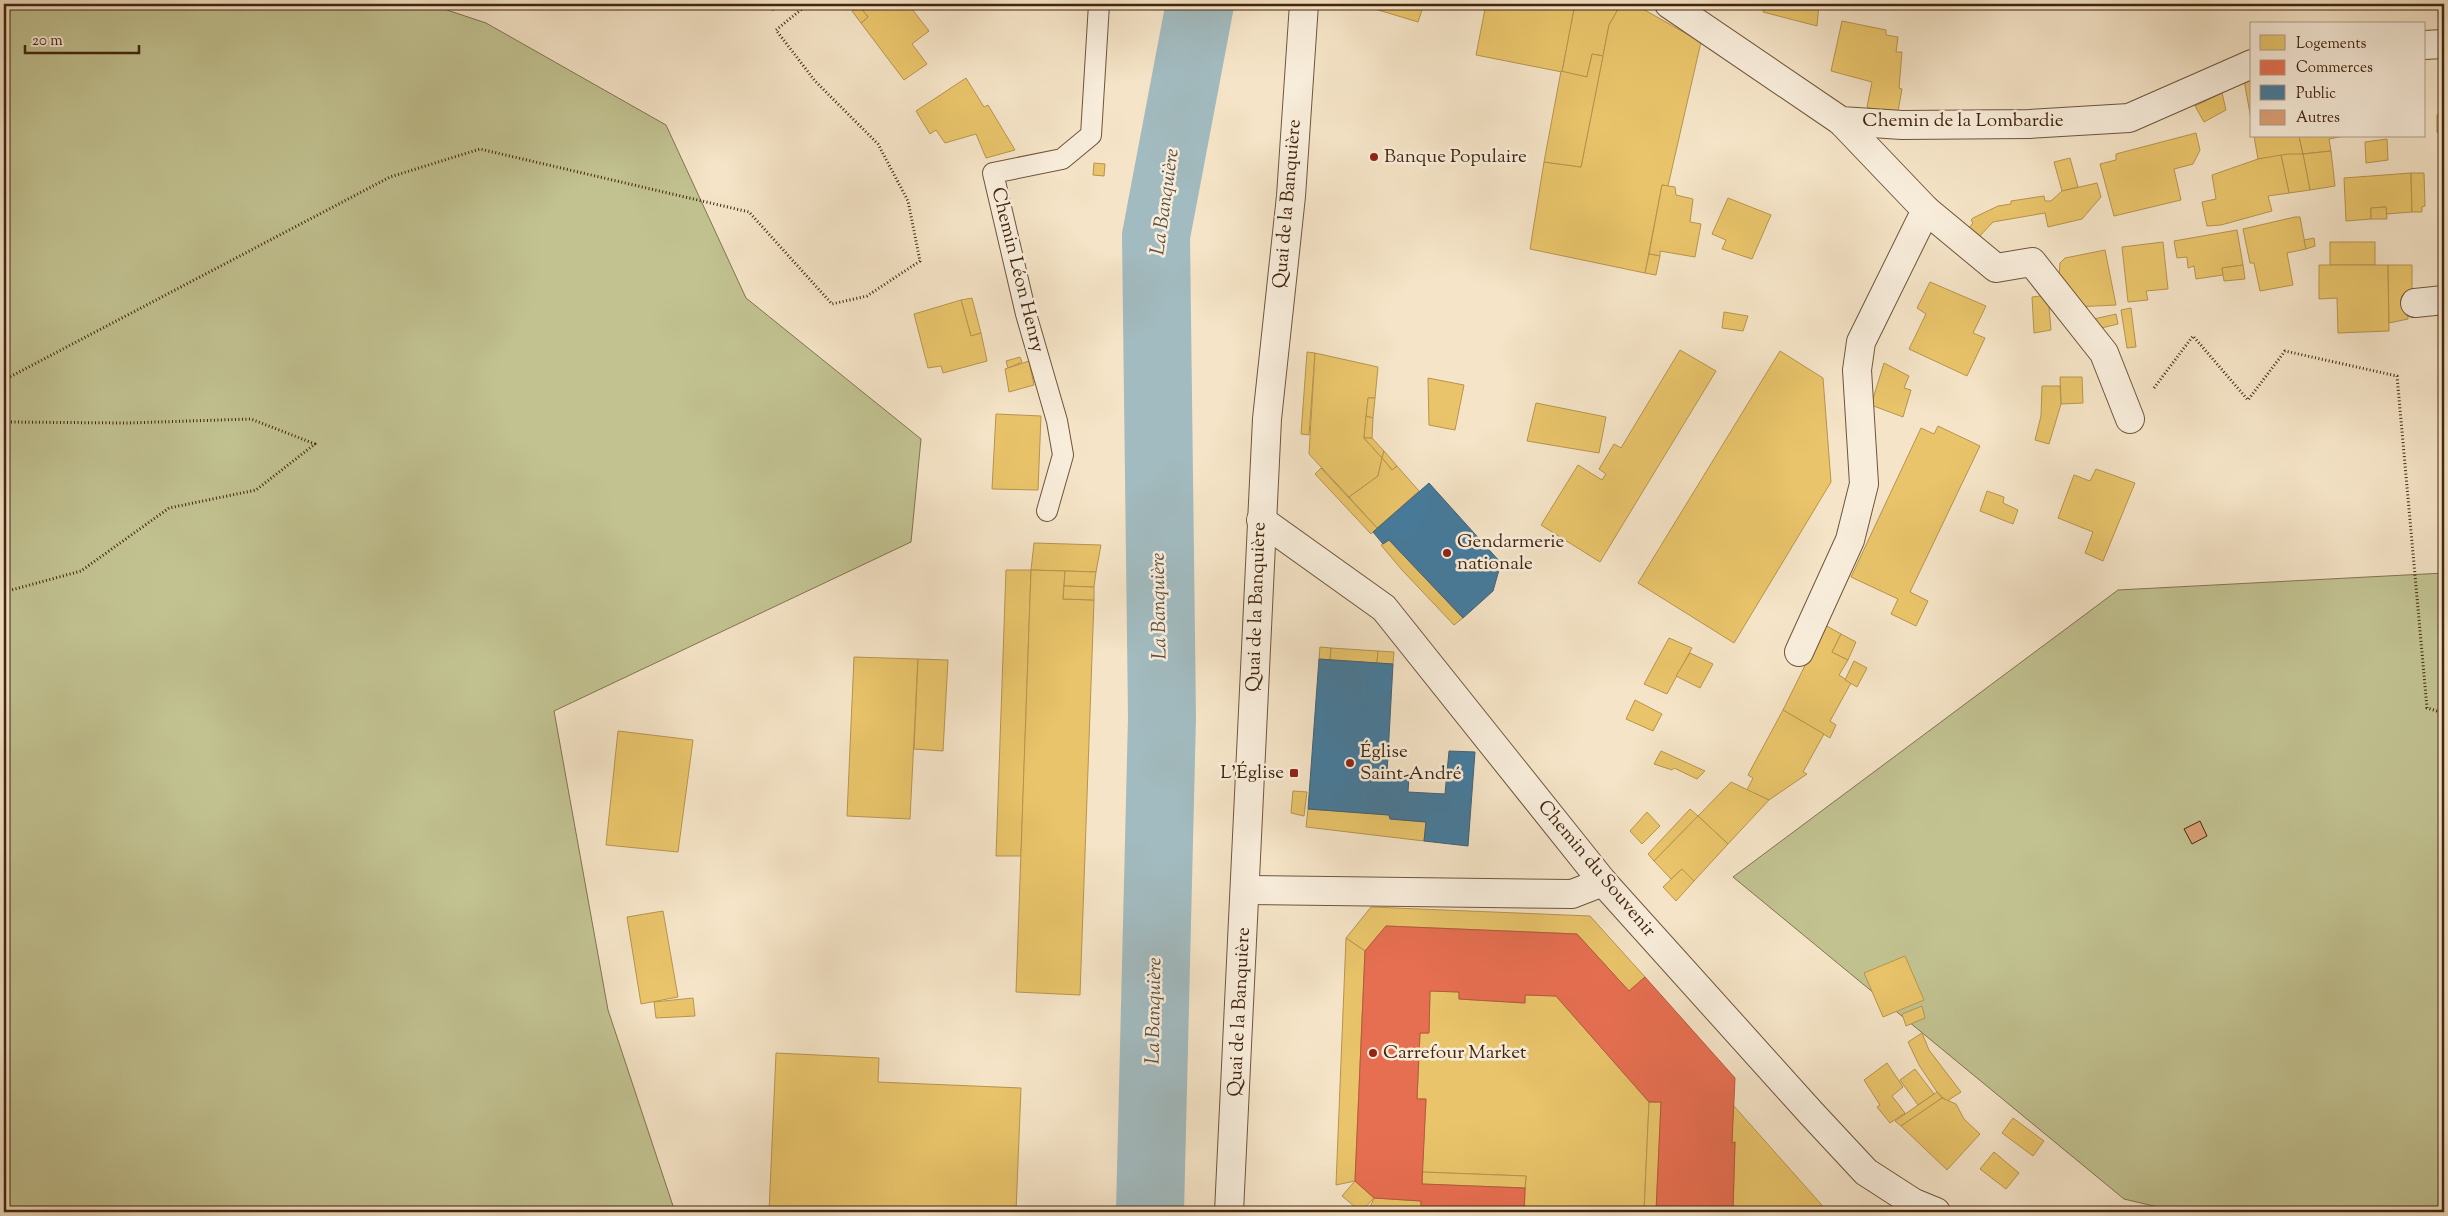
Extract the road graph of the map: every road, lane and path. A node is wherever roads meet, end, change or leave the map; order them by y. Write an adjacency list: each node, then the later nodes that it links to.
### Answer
1 (808, 4): 12 (path)
2 (1099, 4): 15 (lane, Chemin Léon Henry)
3 (1304, 4): 16 (street, Quai de la Banquière)
4 (1669, 4): 8 (street, Chemin de la Lombardie)
5 (2444, 44): 6 (street)
6 (2426, 45)
7 (2250, 65): 8 (street, Chemin de la Lombardie)
8 (1841, 121): 9 (street)
9 (1926, 210): 13 (street); 18 (street)
10 (2444, 300): 11 (street)
11 (2415, 303)
12 (4, 380)
13 (2130, 419): 19 (path)
14 (4, 422): 17 (path)
15 (1047, 511)
16 (1261, 520): 20 (street, Chemin du Souvenir); 21 (street, Quai de la Banquière)
17 (4, 592)
18 (1800, 652)
19 (2444, 713)
20 (1603, 882): 21 (street); 23 (street, Chemin du Souvenir)
21 (1246, 890): 22 (street, Quai de la Banquière)
22 (1230, 1212)
23 (1936, 1212)

